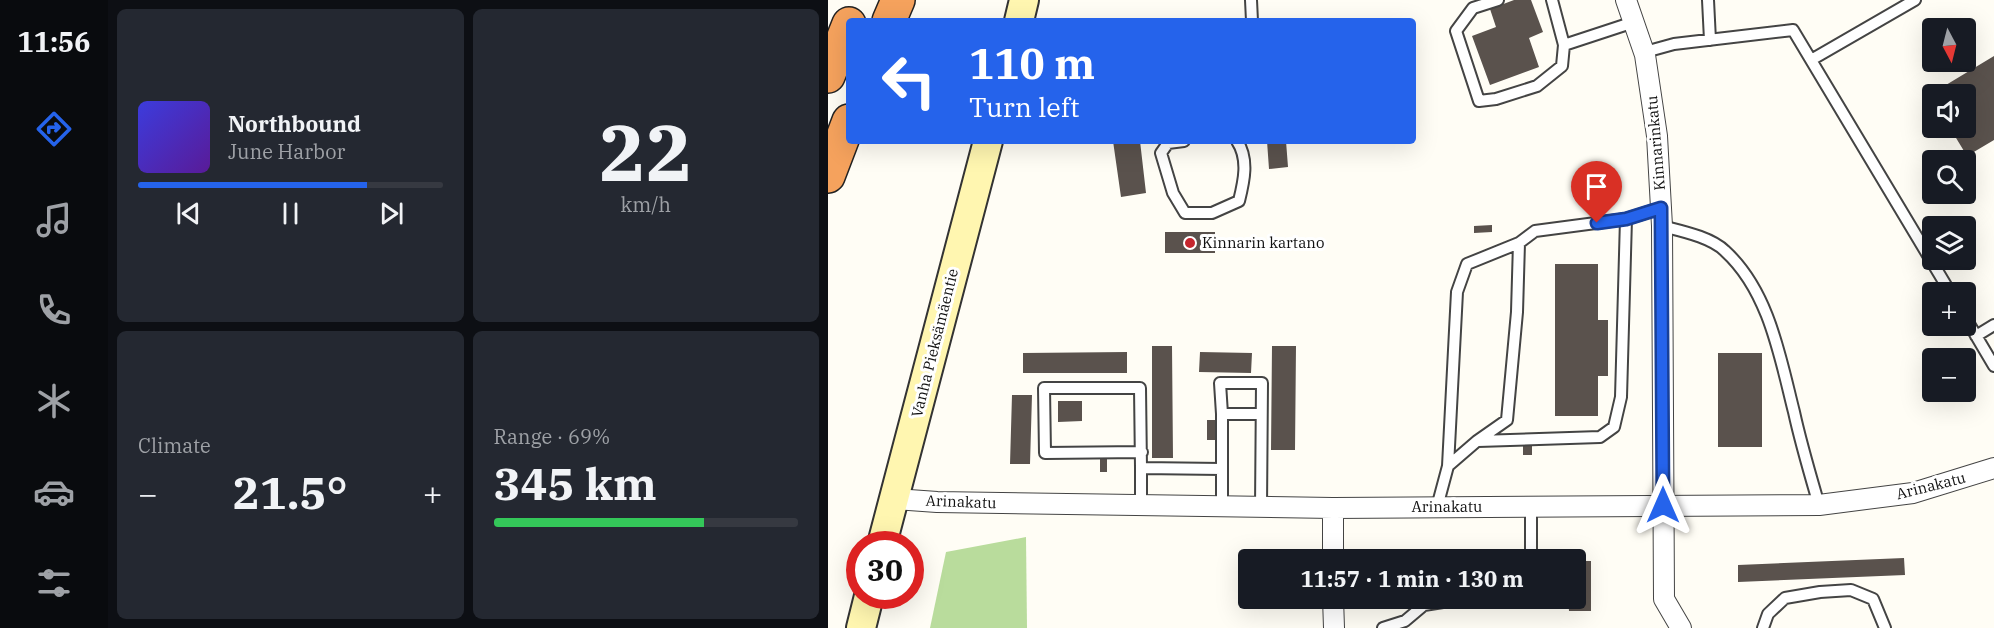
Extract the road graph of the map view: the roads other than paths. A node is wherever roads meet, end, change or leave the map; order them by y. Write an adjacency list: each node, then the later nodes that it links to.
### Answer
1 (859, 0): 10 (highway)
2 (898, 0): 11 (highway)
3 (1024, 0): 12 (street)
4 (1251, 0): 13 (lane)
5 (1498, 0): 17 (lane)
6 (1552, 0): 17 (lane)
7 (1626, 0): 14 (street, Kinnarinkatu)
8 (1708, 0): 16 (lane)
9 (1915, 0): 19 (lane)
10 (852, 18)
11 (890, 18)
12 (1019, 18)
13 (1252, 18)
14 (1634, 22): 17 (lane); 18 (street, Kinnarinkatu)
15 (846, 33): 20 (highway)
16 (1710, 40): 18 (lane); 19 (lane)
17 (1564, 45)
18 (1645, 52): 26 (street, Kinnarinkatu)
19 (1811, 60): 29 (lane)
20 (828, 76)
21 (846, 129): 25 (highway)
22 (987, 144): 41 (street, Vanha Pieksämäentie)
23 (1167, 144): 24 (lane)
24 (1239, 144)
25 (828, 176)
26 (1662, 217): 27 (lane); 43 (street, Kinnarinkatu); 44 (lane)
27 (1626, 219): 28 (lane); 35 (lane)
28 (1519, 243): 35 (lane); 37 (lane)
29 (1944, 282)
30 (1994, 325): 31 (lane)
31 (1976, 336): 32 (lane)
32 (1994, 366)
33 (1222, 414): 34 (lane); 34 (lane); 40 (lane)
34 (1261, 414): 47 (lane)
35 (1478, 441): 37 (lane)
36 (1142, 452): 36 (lane); 38 (lane)
37 (1448, 466): 48 (lane)
38 (1141, 468): 40 (lane); 42 (lane)
39 (1994, 468): 44 (street, Arinakatu)
40 (1222, 469): 45 (lane)
41 (895, 499): 42 (street, Arinakatu); 50 (street, Vanha Pieksämäentie)
42 (1141, 505): 45 (street, Arinakatu)
43 (1663, 505): 44 (street, Arinakatu); 46 (street, Arinakatu); 59 (street, Kinnarinkatu)
44 (1819, 505)
45 (1222, 506): 47 (street, Arinakatu)
46 (1531, 506): 48 (street, Arinakatu); 52 (lane)
47 (1261, 507): 49 (street, Arinakatu)
48 (1437, 507): 49 (street, Arinakatu)
49 (1333, 508): 51 (street)
50 (886, 531)
51 (1333, 549)
52 (1531, 549)
53 (866, 609): 56 (street)
54 (1334, 609): 57 (street)
55 (1419, 609): 58 (lane)
56 (861, 628)
57 (1334, 628)
58 (1383, 628)
59 (1681, 628)
60 (1763, 628): 61 (lane)
61 (1885, 628)

